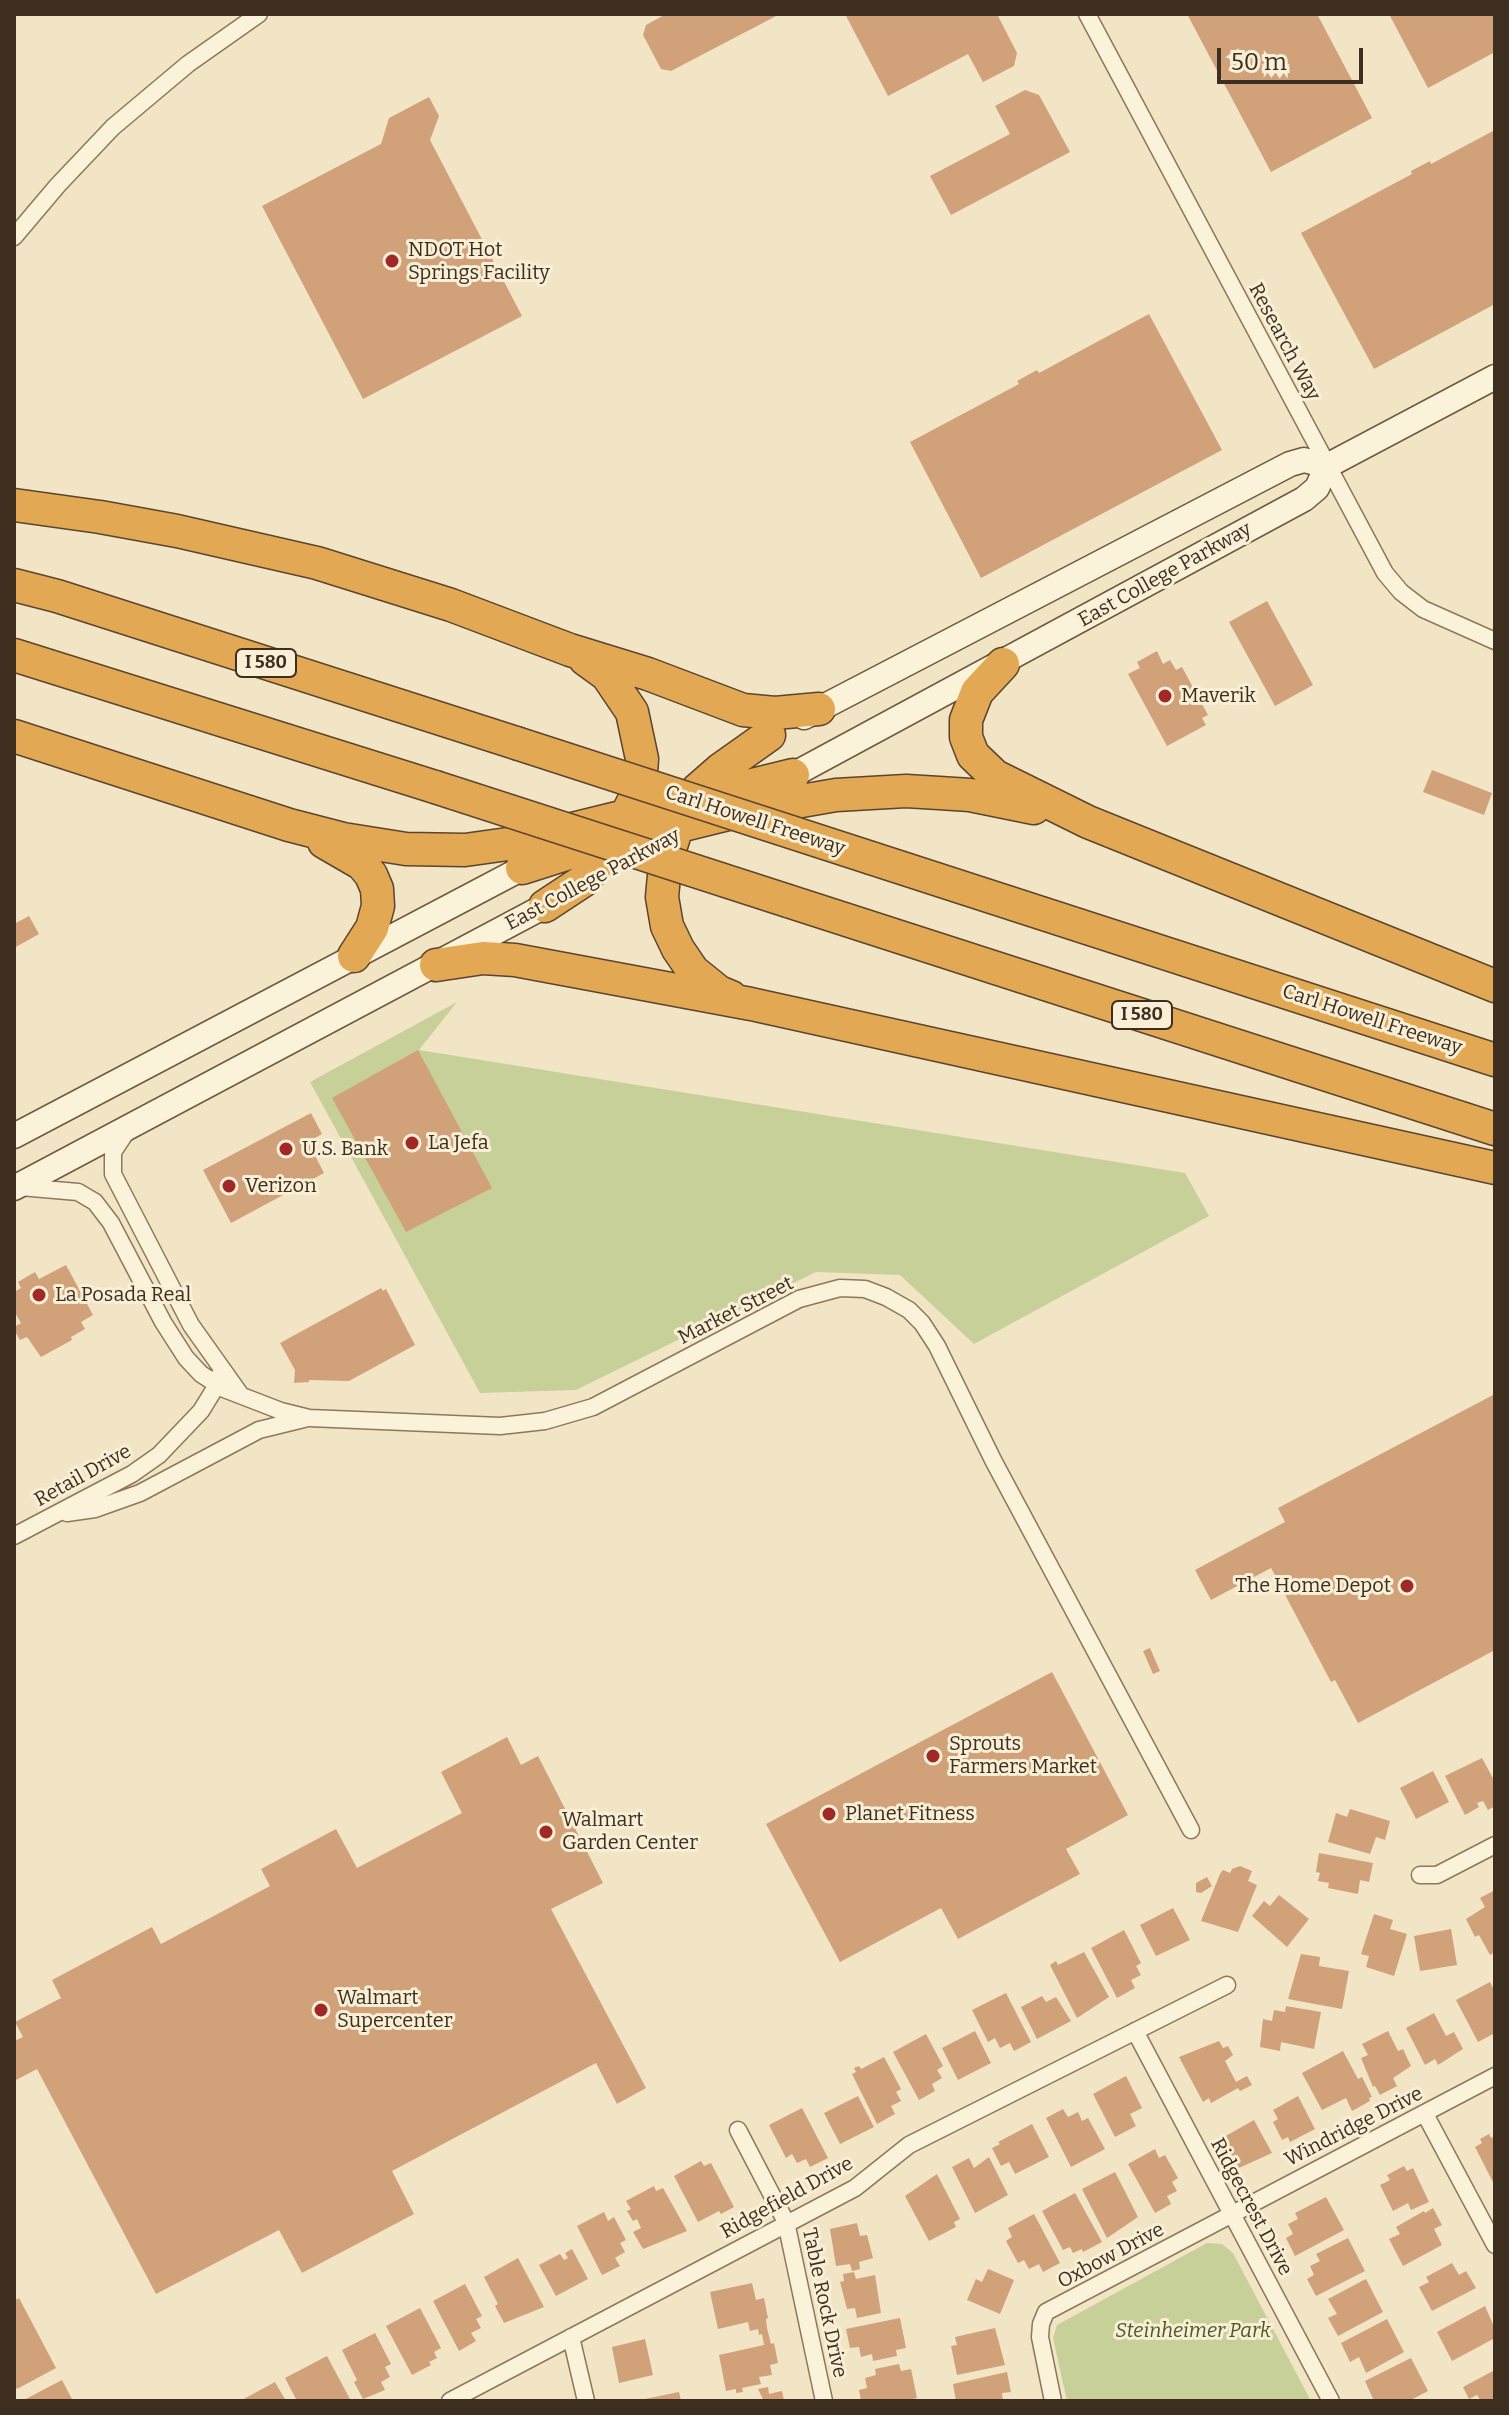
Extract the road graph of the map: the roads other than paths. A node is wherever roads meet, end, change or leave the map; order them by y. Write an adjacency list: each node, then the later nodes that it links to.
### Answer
1 (259, 14): 3 (street)
2 (1087, 14): 5 (street, Research Way)
3 (14, 237)
4 (1495, 377): 5 (main road, East College Parkway)
5 (1327, 466): 8 (street, Research Way); 11 (main road, East College Parkway); 12 (main road, East College Parkway)
6 (14, 505): 9 (highway)
7 (14, 585): 26 (highway, Carl Howell Freeway / I 580, bridge)
8 (1495, 641)
9 (570, 650): 12 (highway); 19 (highway)
10 (14, 655): 28 (highway, I 580, bridge)
11 (1003, 664): 15 (main road, East College Parkway); 17 (highway)
12 (819, 709): 13 (main road, East College Parkway)
13 (769, 735): 16 (highway); 19 (main road, East College Parkway)
14 (14, 736): 18 (highway)
15 (793, 775): 16 (highway)
16 (687, 821): 17 (highway); 19 (highway); 21 (main road, East College Parkway); 25 (highway)
17 (1088, 822): 24 (highway)
18 (289, 825): 19 (highway); 22 (highway)
19 (619, 829): 20 (highway); 21 (highway)
20 (522, 868): 22 (main road)
21 (545, 906): 23 (main road, East College Parkway)
22 (354, 956): 29 (main road)
23 (436, 965): 25 (highway); 27 (main road, East College Parkway)
24 (1495, 986)
25 (751, 1004): 30 (highway)
26 (1495, 1060)
27 (130, 1127): 31 (main road, East College Parkway); 32 (street)
28 (1495, 1129)
29 (14, 1136)
30 (1495, 1168)
31 (15, 1188): 33 (street, Market Street)
32 (221, 1368): 33 (street, Retail Drive); 34 (street)
33 (217, 1385): 34 (street, Market Street); 36 (street, Retail Drive)
34 (240, 1394): 35 (street, Market Street)
35 (309, 1418): 36 (street); 38 (street, Market Street)
36 (54, 1515): 37 (street, Retail Drive)
37 (14, 1536)
38 (1191, 1830)
39 (1495, 1845): 40 (street)
40 (1420, 1875)
41 (1227, 1985): 42 (street, Ridgefield Drive)
42 (1135, 2031): 46 (street, Ridgecrest Drive); 47 (street, Ridgefield Drive)
43 (1495, 2076): 44 (street, Windridge Drive)
44 (1425, 2114): 46 (street, Windridge Drive); 48 (street)
45 (738, 2130): 47 (street, Table Rock Drive)
46 (1232, 2214): 53 (street, Oxbow Drive); 54 (street, Ridgecrest Drive)
47 (786, 2222): 49 (street, Ridgefield Drive); 52 (street, Table Rock Drive)
48 (1495, 2245)
49 (571, 2337): 50 (street, Ridgefield Drive); 51 (street)
50 (450, 2401)
51 (586, 2401)
52 (824, 2401)
53 (1053, 2401)
54 (1331, 2401)

